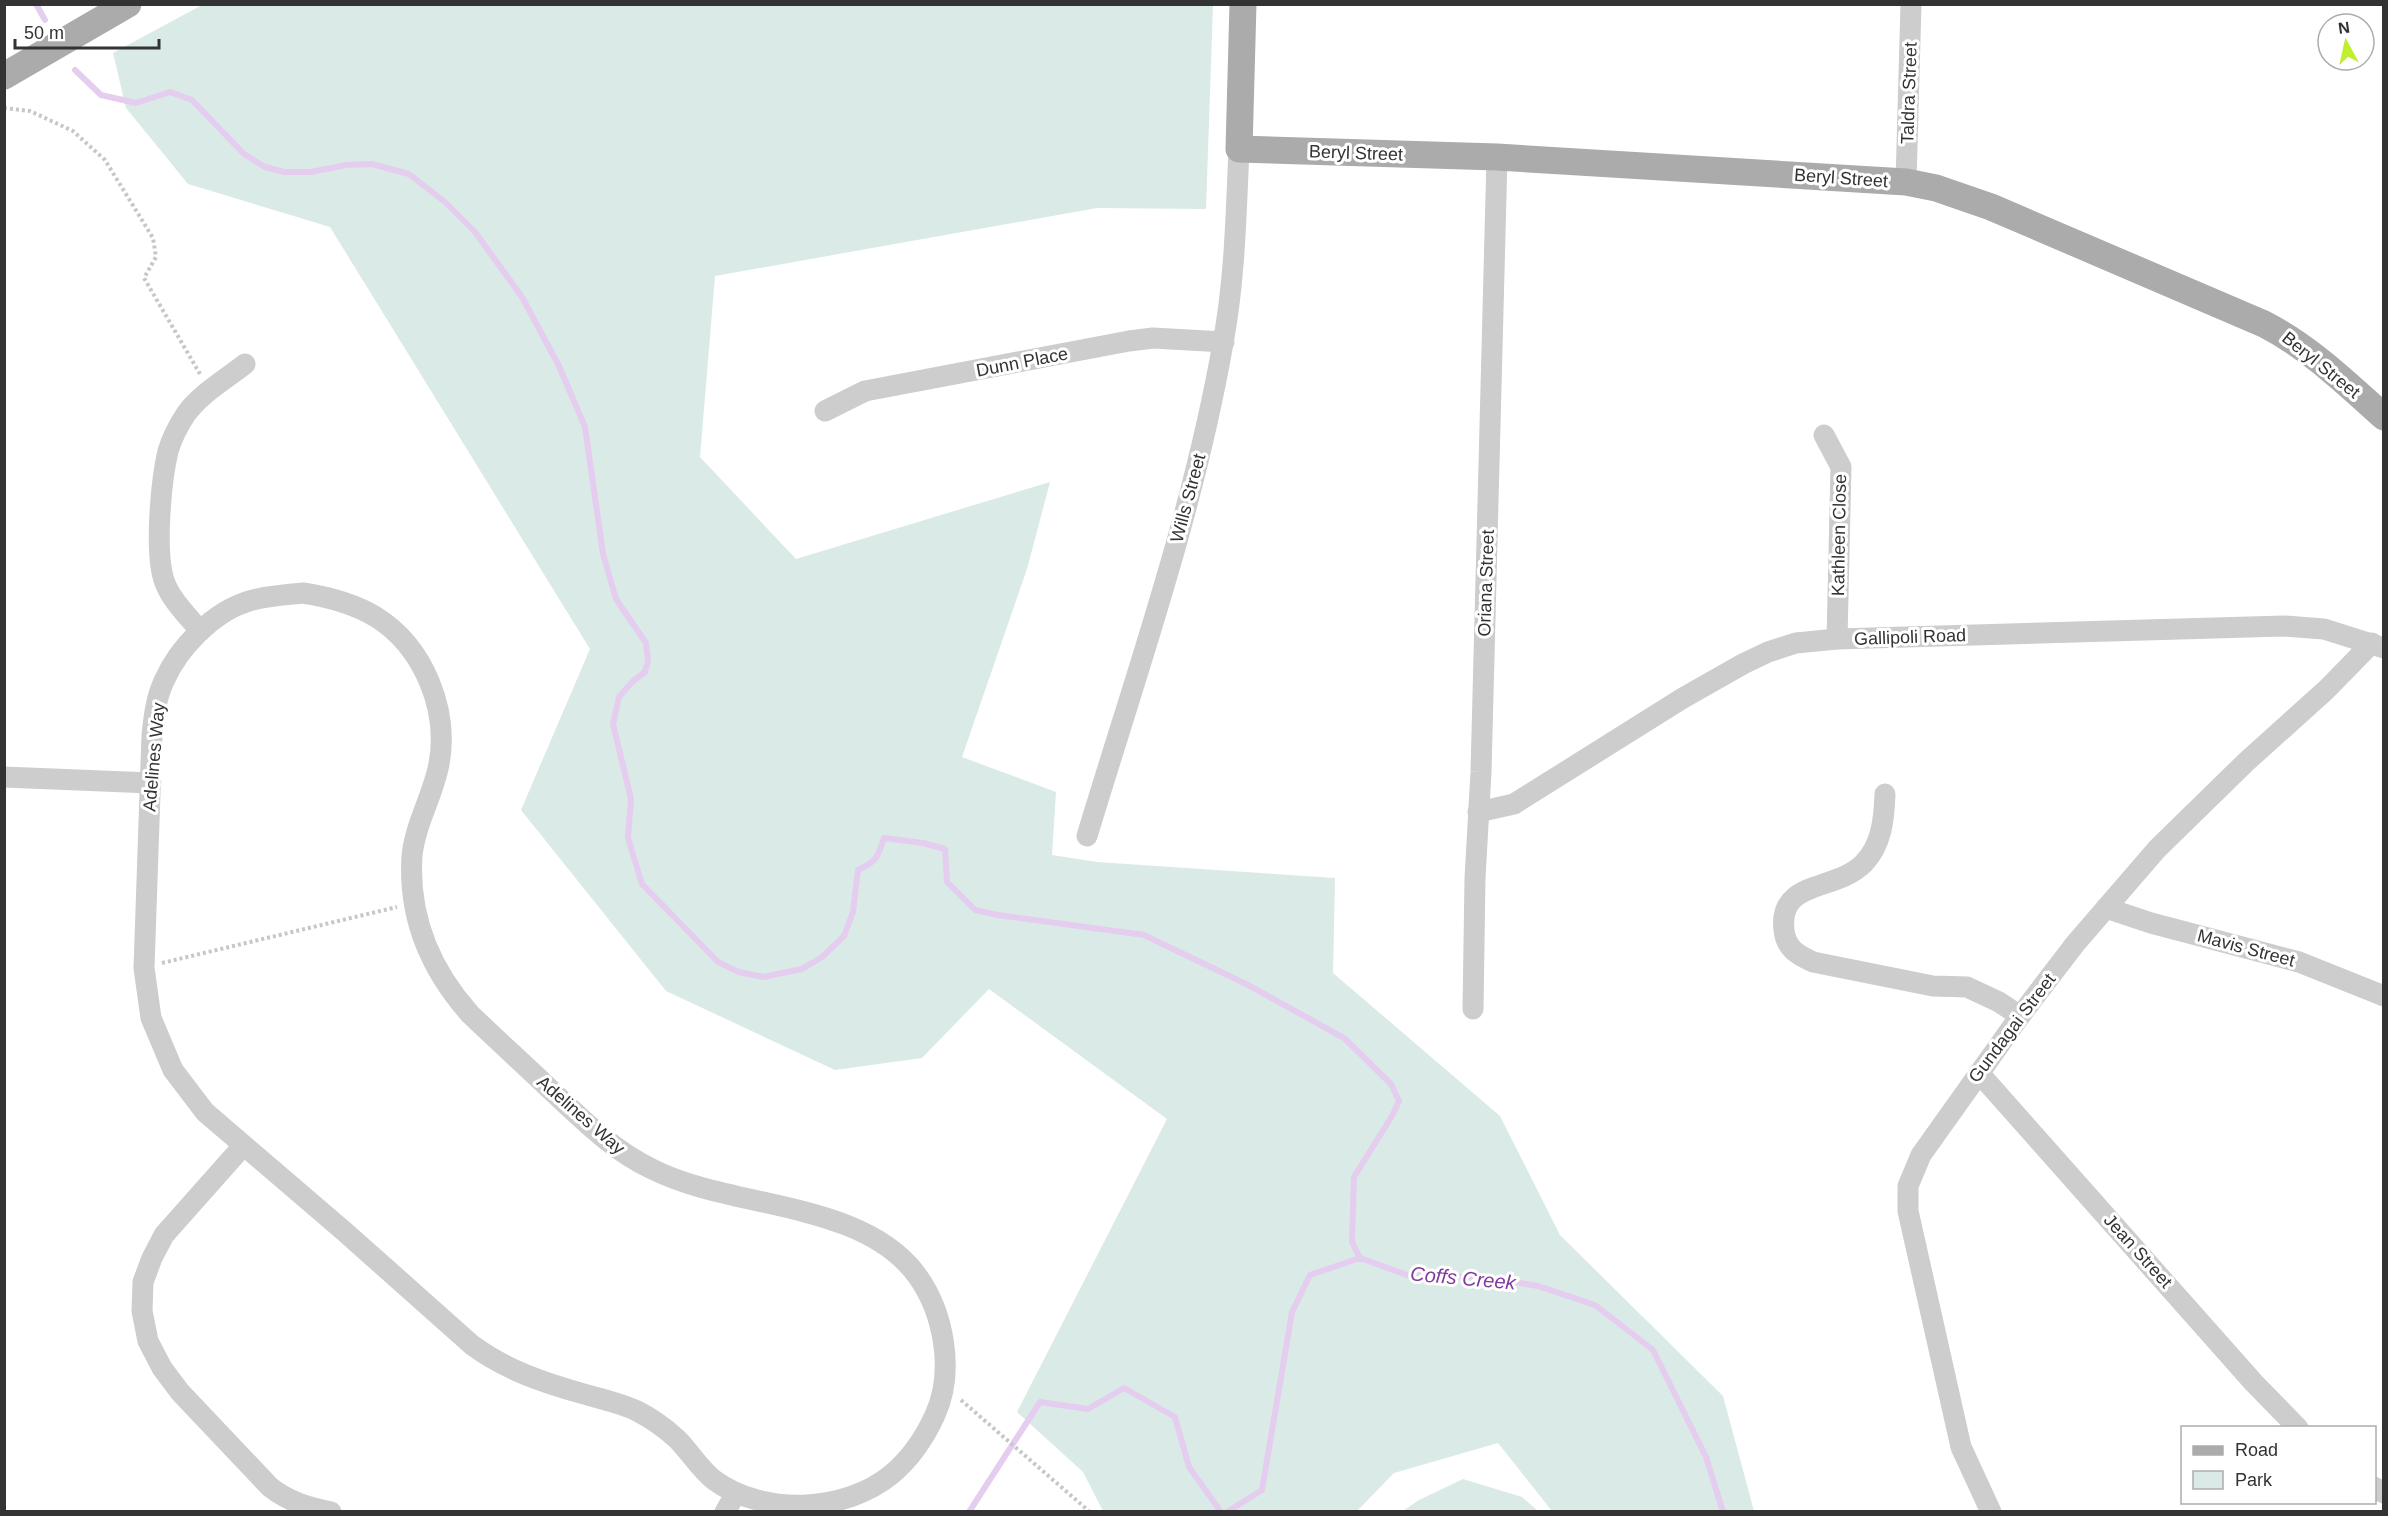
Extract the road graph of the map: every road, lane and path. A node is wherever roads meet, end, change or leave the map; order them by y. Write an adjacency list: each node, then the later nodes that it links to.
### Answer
1 (128, 4): 4 (main road)
2 (1243, 4): 6 (main road)
3 (1911, 4): 8 (street, Taldra Street)
4 (4, 76)
5 (4, 108): 11 (path)
6 (1239, 149): 7 (main road, Beryl Street); 9 (street, Wills Street)
7 (1497, 157): 8 (main road, Beryl Street); 21 (street, Oriana Street)
8 (1906, 182): 13 (main road, Beryl Street)
9 (1224, 342): 12 (street, Dunn Place); 22 (street, Wills Street)
10 (245, 364): 11 (street)
11 (210, 392): 15 (street)
12 (825, 411)
13 (2384, 417)
14 (1824, 435): 16 (street, Kathleen Close)
15 (200, 631): 19 (street, Adelines Way); 23 (street, Adelines Way)
16 (1837, 639): 17 (street, Gallipoli Road); 21 (street, Gallipoli Road)
17 (2378, 645): 24 (street, Gundagai Street)
18 (4, 777): 19 (street)
19 (151, 783): 25 (street, Adelines Way)
20 (1885, 794): 28 (street)
21 (1478, 812): 27 (street, Oriana Street)
22 (1087, 836)
23 (414, 903): 25 (path); 33 (street, Adelines Way)
24 (2106, 908): 26 (street, Mavis Street); 28 (street, Gundagai Street)
25 (144, 968): 30 (street, Adelines Way)
26 (2384, 996)
27 (1473, 1009)
28 (2020, 1016): 29 (street, Gundagai Street)
29 (1979, 1073): 32 (street, Jean Street); 37 (street, Gundagai Street)
30 (243, 1146): 33 (street, Adelines Way); 34 (street)
31 (979, 1415): 36 (path)
32 (2296, 1426)
33 (736, 1493): 35 (street)
34 (331, 1512)
35 (725, 1512)
36 (1090, 1512)
37 (1991, 1512)

